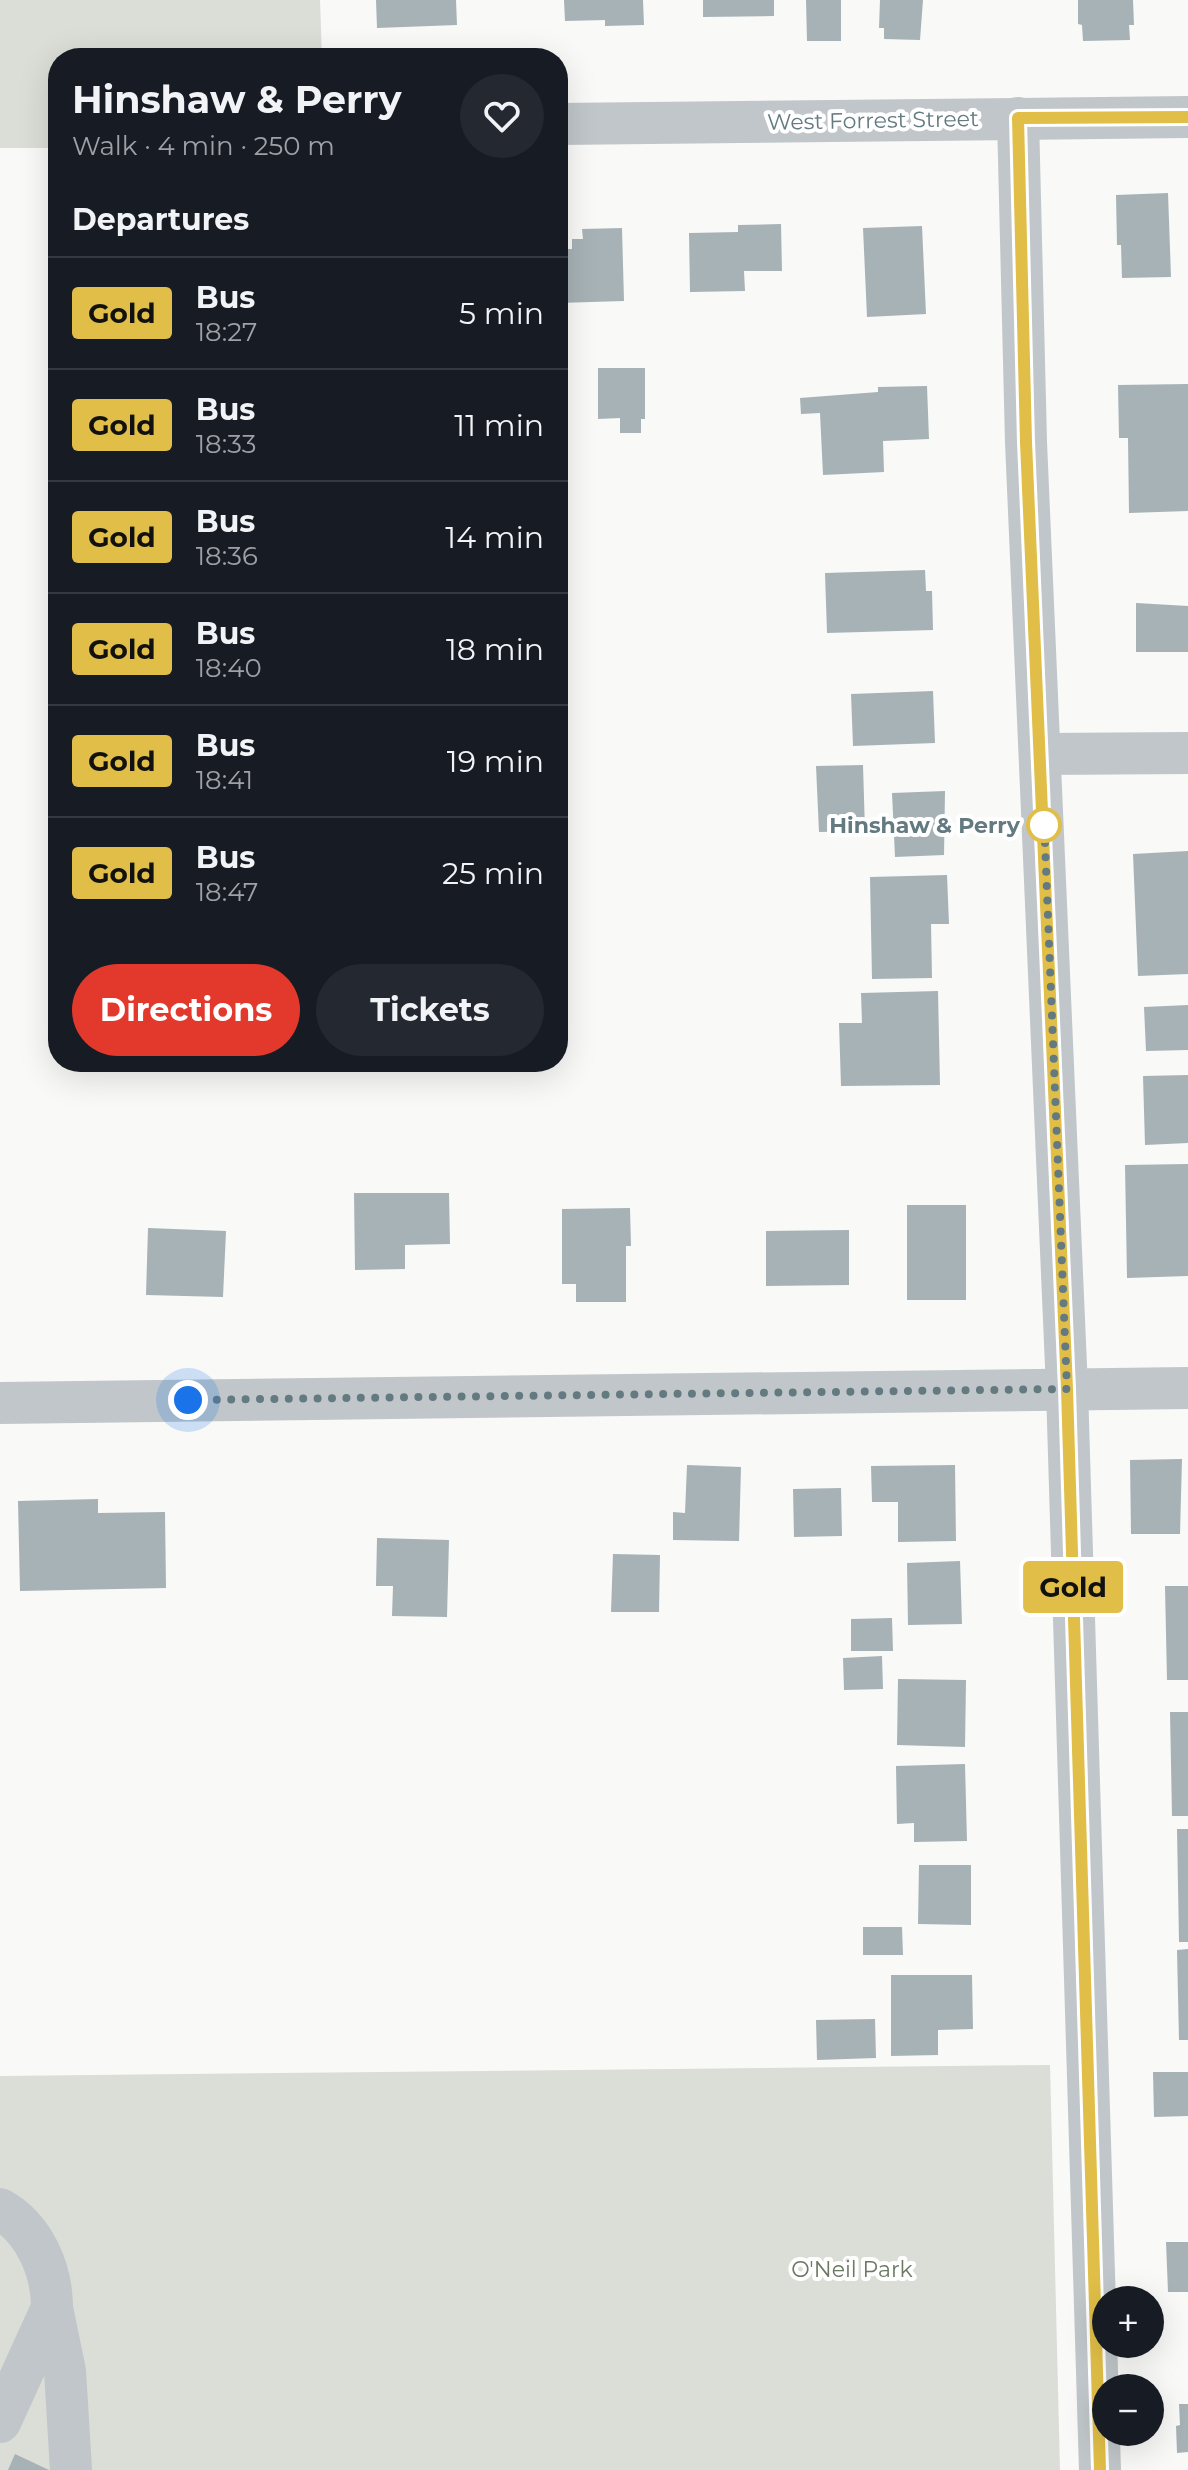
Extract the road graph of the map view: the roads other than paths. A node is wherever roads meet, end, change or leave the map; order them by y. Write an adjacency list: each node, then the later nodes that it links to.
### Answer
1 (1188, 117): 2 (street, West Forrest Street)
2 (1018, 118): 3 (street, West Forrest Street); 5 (street)
3 (568, 124)
4 (1188, 753): 5 (street)
5 (1041, 754): 7 (street)
6 (1188, 1388): 7 (street)
7 (1067, 1389): 8 (street); 13 (street)
8 (0, 1403)
9 (0, 2209): 10 (street)
10 (52, 2308): 11 (street); 12 (street)
11 (0, 2422)
12 (71, 2470)
13 (1100, 2470)

